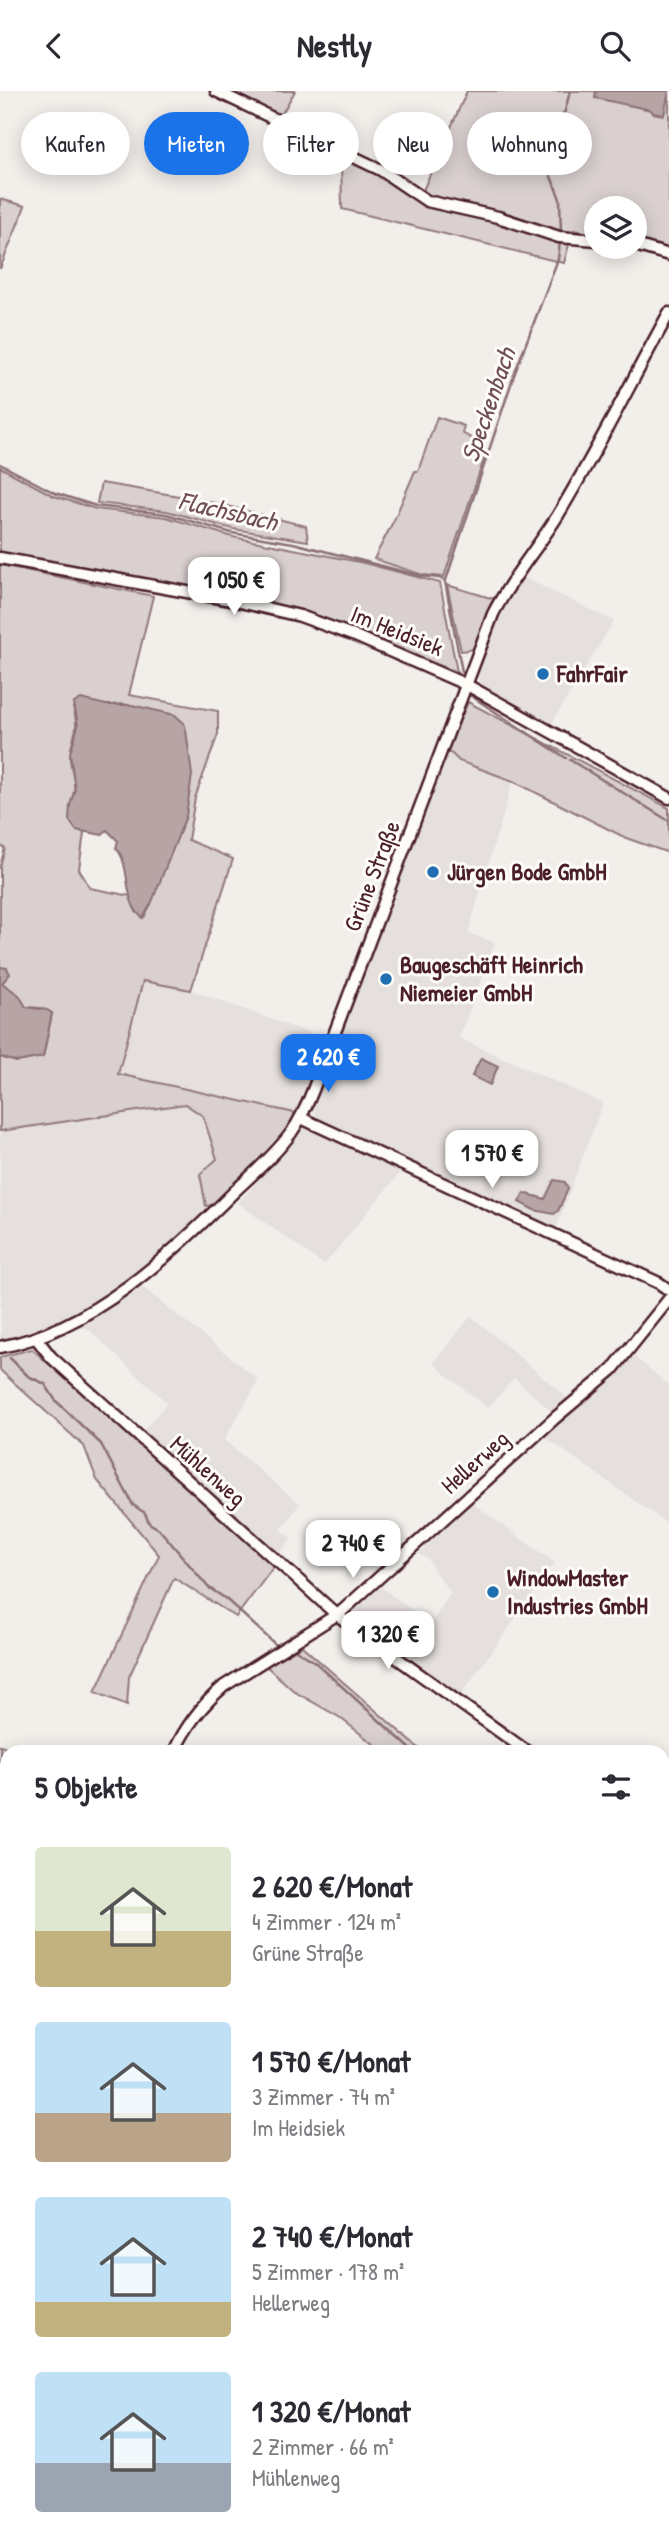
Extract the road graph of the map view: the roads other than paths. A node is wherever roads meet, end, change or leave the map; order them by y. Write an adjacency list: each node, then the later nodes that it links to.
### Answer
1 (216, 91): 2 (street)
2 (584, 239)
3 (647, 249): 4 (street)
4 (669, 255)
5 (669, 313): 7 (street, Grüne Straße)
6 (0, 558): 7 (street, Im Heidsiek)
7 (467, 685): 8 (street, Im Heidsiek); 9 (street, Grüne Straße)
8 (669, 798)
9 (301, 1118): 10 (street); 12 (street, Grüne Straße)
10 (669, 1290)
11 (669, 1299): 14 (street, Hellerweg)
12 (36, 1338): 13 (street, Grüne Straße); 14 (street, Mühlenweg)
13 (0, 1347)
14 (337, 1615): 15 (street, Hellerweg); 16 (street, Mühlenweg)
15 (178, 1745)
16 (518, 1745)

